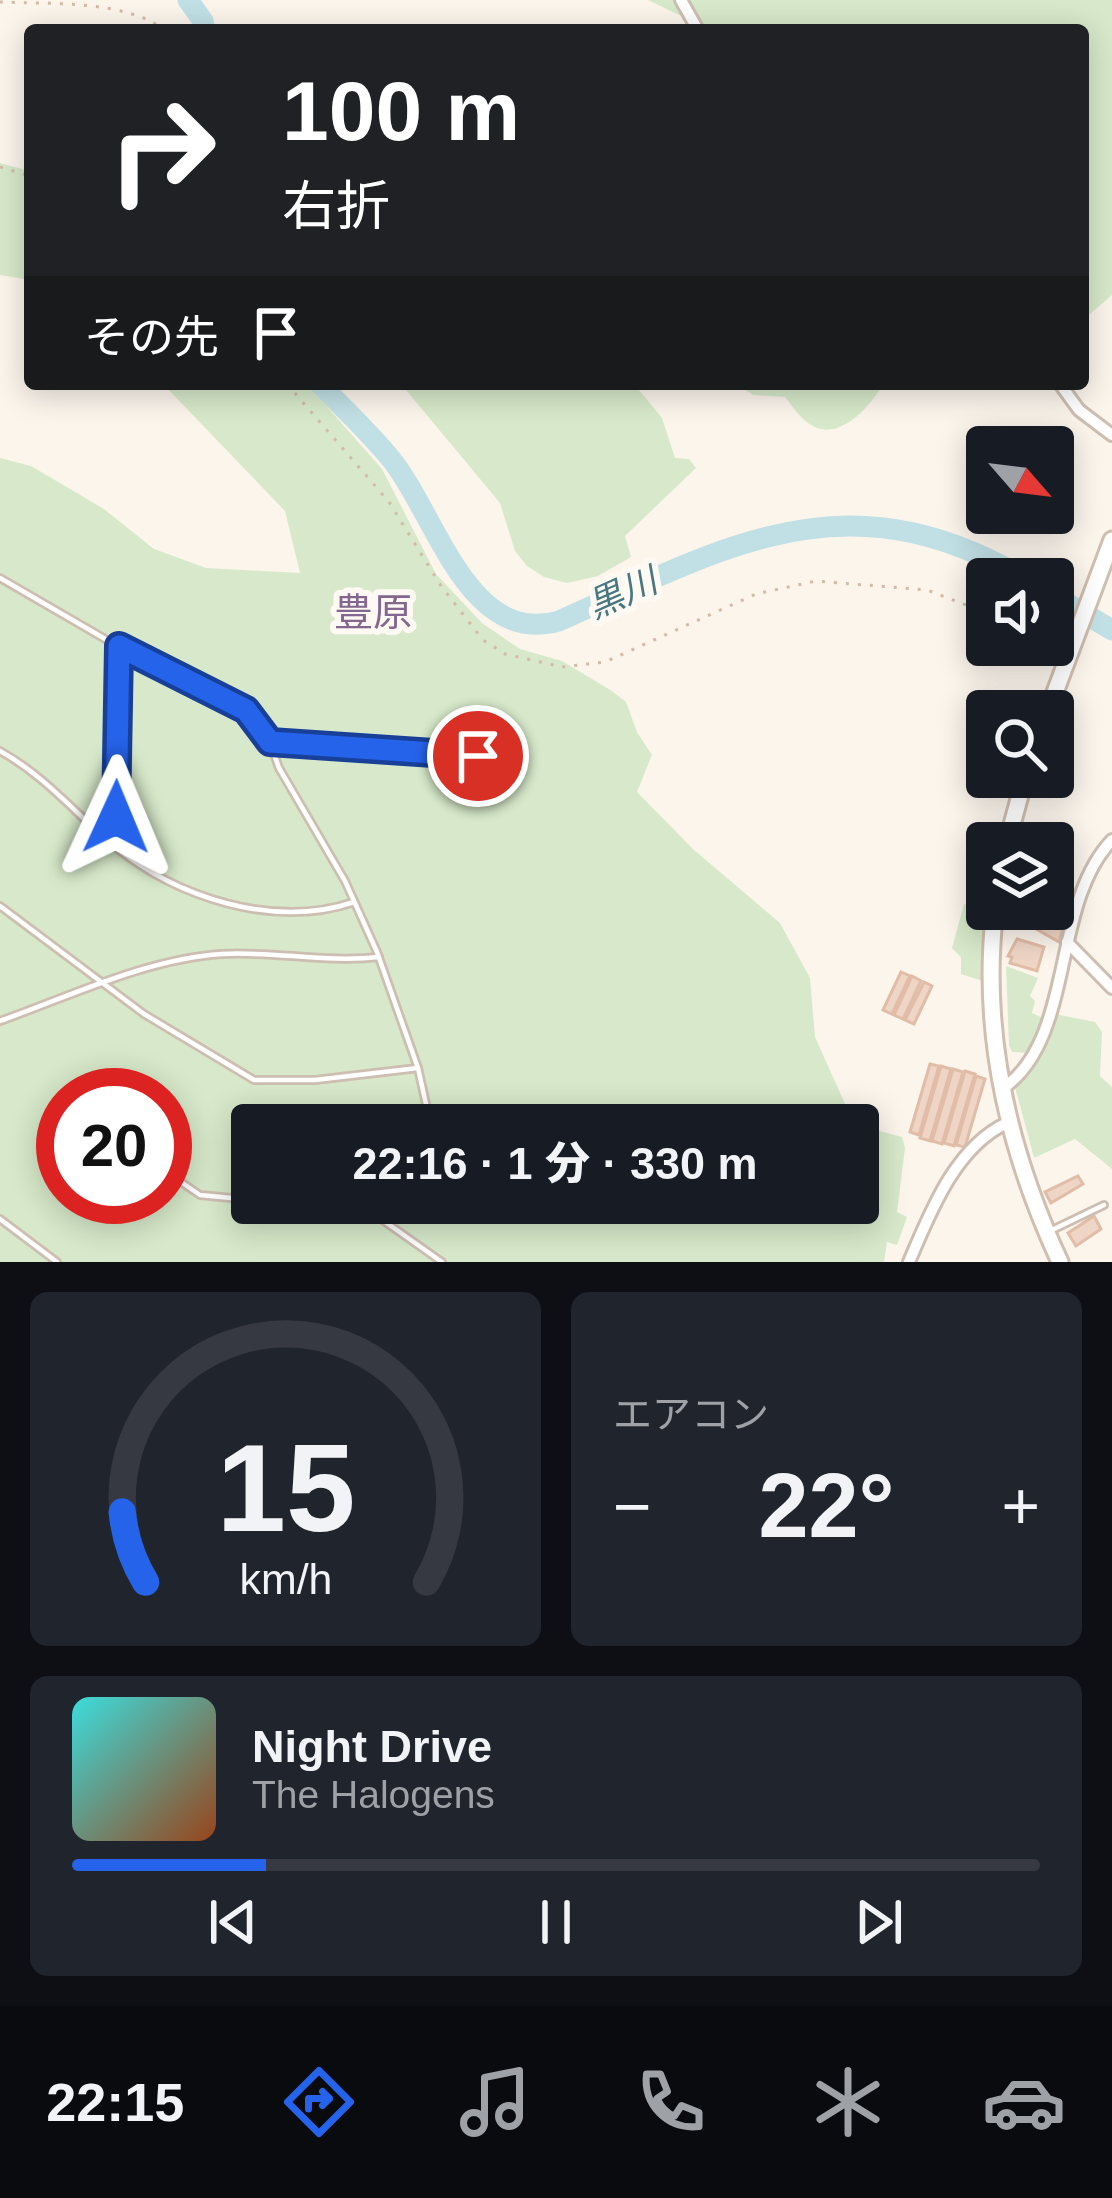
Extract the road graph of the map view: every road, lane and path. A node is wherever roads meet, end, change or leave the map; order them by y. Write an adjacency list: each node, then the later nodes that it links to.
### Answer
1 (0, 2): 2 (path)
2 (156, 24)
3 (291, 390): 8 (path)
4 (1064, 390): 5 (street)
5 (1112, 435)
6 (1112, 540): 12 (main road)
7 (0, 578): 9 (lane)
8 (966, 606)
9 (119, 646): 13 (lane); 17 (lane)
10 (1050, 666): 11 (path)
11 (1046, 675)
12 (1056, 690)
13 (270, 742): 15 (lane); 18 (lane)
14 (0, 752): 17 (lane)
15 (478, 756)
16 (1112, 840): 21 (street)
17 (115, 846): 18 (lane)
18 (354, 902): 22 (lane)
19 (0, 906): 23 (lane)
20 (994, 930): 27 (main road)
21 (1067, 942): 24 (street); 27 (street)
22 (379, 958): 23 (lane); 26 (lane)
23 (103, 984): 25 (lane); 26 (lane)
24 (1112, 988)
25 (0, 1021)
26 (418, 1068): 28 (lane)
27 (1002, 1089): 29 (main road)
28 (426, 1104)
29 (1007, 1123): 35 (main road); 38 (street)
30 (192, 1190): 31 (lane)
31 (231, 1198)
32 (1104, 1205): 35 (lane)
33 (0, 1219): 36 (lane)
34 (388, 1224): 37 (lane)
35 (1046, 1233): 39 (main road)
36 (57, 1262)
37 (442, 1262)
38 (908, 1262)
39 (1060, 1262)

